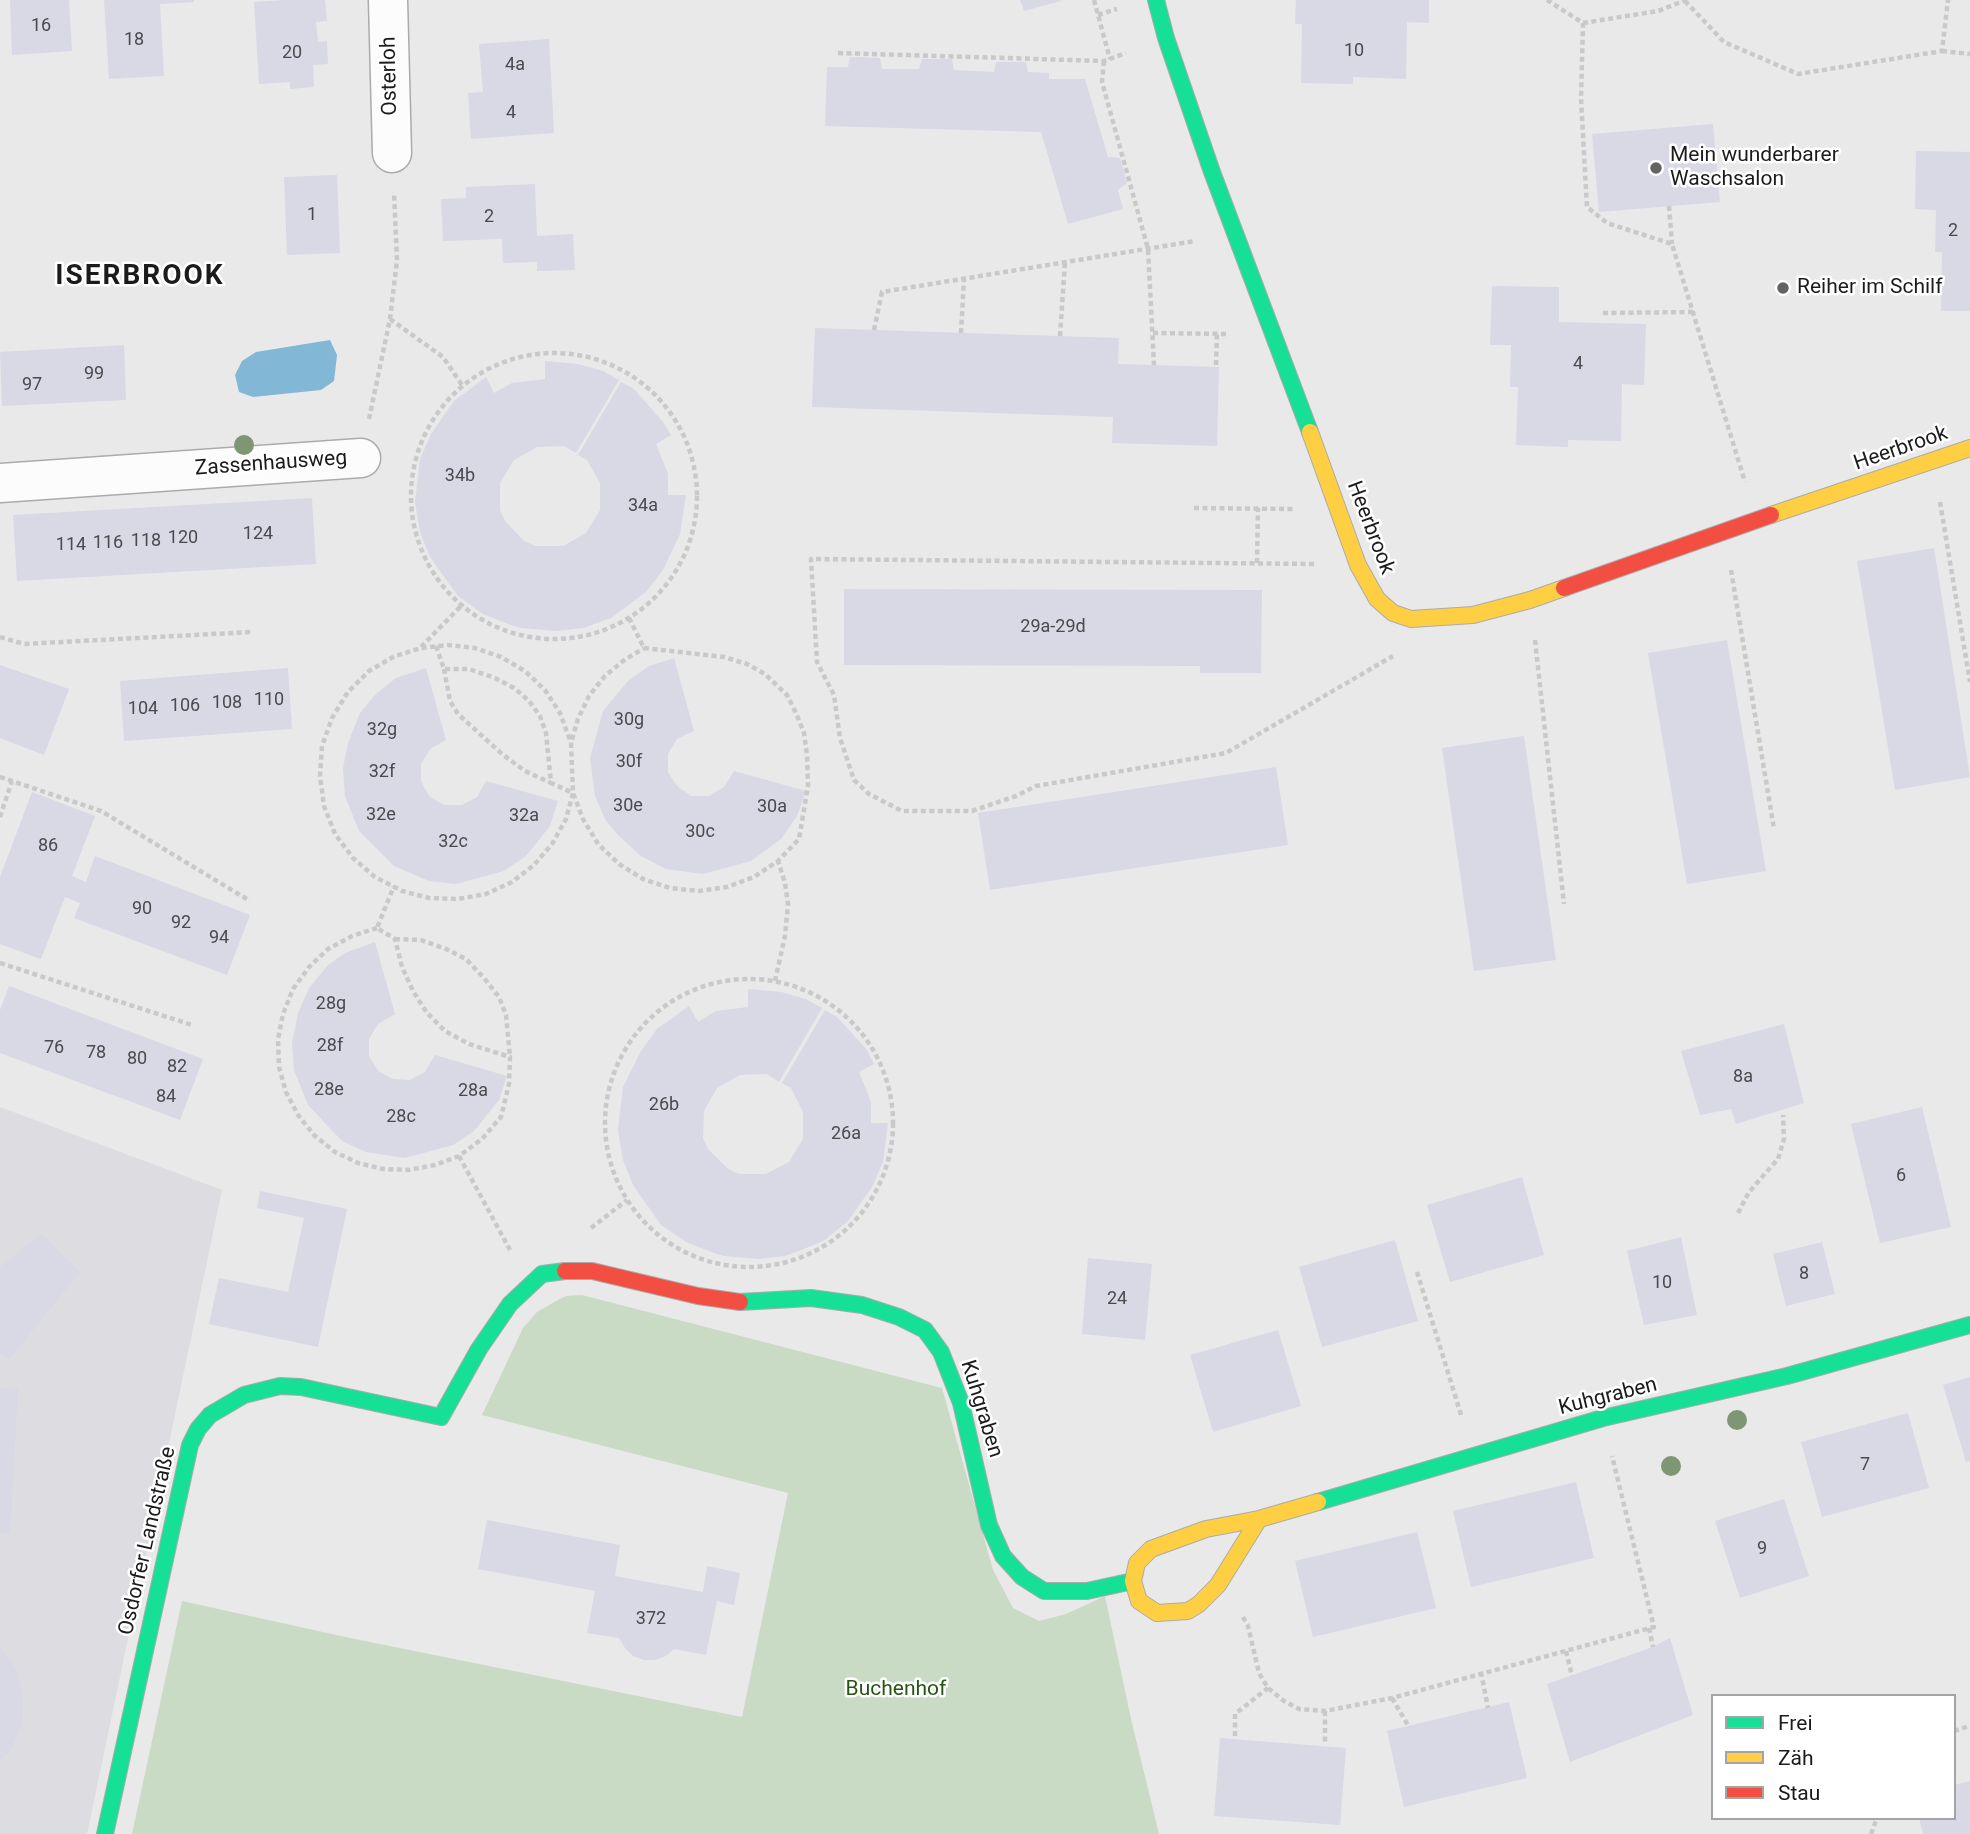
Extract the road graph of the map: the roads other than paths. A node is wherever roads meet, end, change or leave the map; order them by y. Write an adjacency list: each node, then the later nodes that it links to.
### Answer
1 (388, 0): 3 (street, Osterloh)
2 (1156, 0): 4 (street, Heerbrook)
3 (391, 153)
4 (1970, 448)
5 (361, 457): 6 (street, Zassenhausweg)
6 (0, 483)
7 (1970, 1325): 9 (street, Kuhgraben)
8 (441, 1417): 10 (street, Kuhgraben); 11 (street, Osdorfer Landstraße)
9 (1259, 1519): 10 (street, Kuhgraben); 10 (street)
10 (1133, 1581)
11 (105, 1834)

